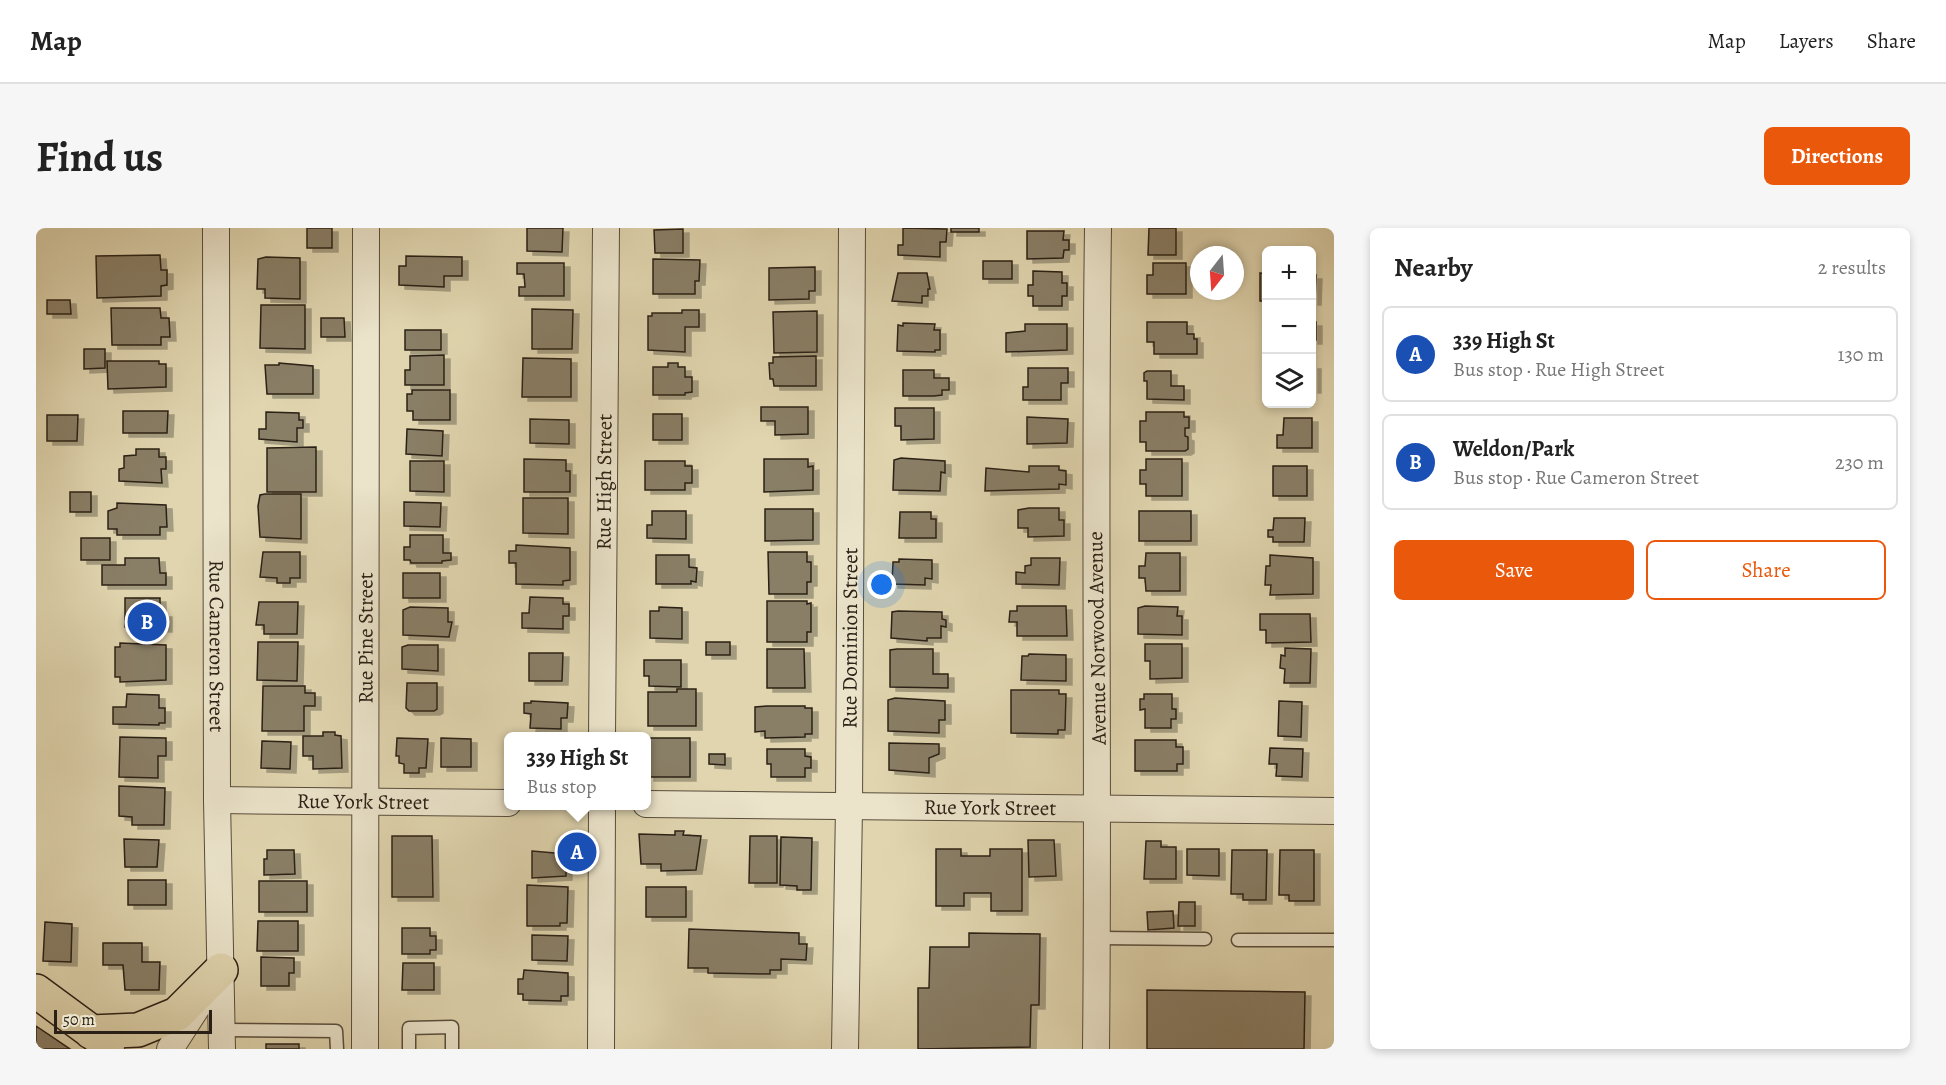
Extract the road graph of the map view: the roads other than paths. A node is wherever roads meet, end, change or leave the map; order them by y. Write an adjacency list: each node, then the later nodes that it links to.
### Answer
1 (216, 228): 7 (street, Rue Cameron Street)
2 (366, 228): 8 (street, Rue Pine Street)
3 (606, 228): 6 (street, Rue High Street)
4 (852, 228): 11 (street, Rue Dominion Street)
5 (1098, 228): 12 (street, Avenue Norwood Avenue)
6 (602, 732)
7 (217, 800): 8 (street, Rue York Street); 19 (street, Rue Cameron Street)
8 (366, 803): 9 (street, Rue York Street); 25 (street, Rue Pine Street)
9 (504, 803)
10 (651, 804): 11 (street, Rue York Street)
11 (849, 807): 12 (street, Rue York Street); 29 (street, Rue Dominion Street)
12 (1099, 808): 14 (street, Rue York Street); 15 (street, Avenue Norwood Avenue)
13 (602, 810): 28 (street)
14 (1334, 811)
15 (1098, 938): 16 (lane); 30 (street, Avenue Norwood Avenue)
16 (1205, 939)
17 (1238, 940): 18 (lane)
18 (1334, 940)
19 (221, 970): 21 (street, Rue Cameron Street); 22 (main road); 23 (street)
20 (36, 991): 22 (main road)
21 (222, 1039): 24 (lane)
22 (103, 1040)
23 (170, 1049)
24 (337, 1049)
25 (365, 1049)
26 (409, 1049): 27 (lane)
27 (452, 1049)
28 (601, 1049)
29 (845, 1049)
30 (1096, 1049)

